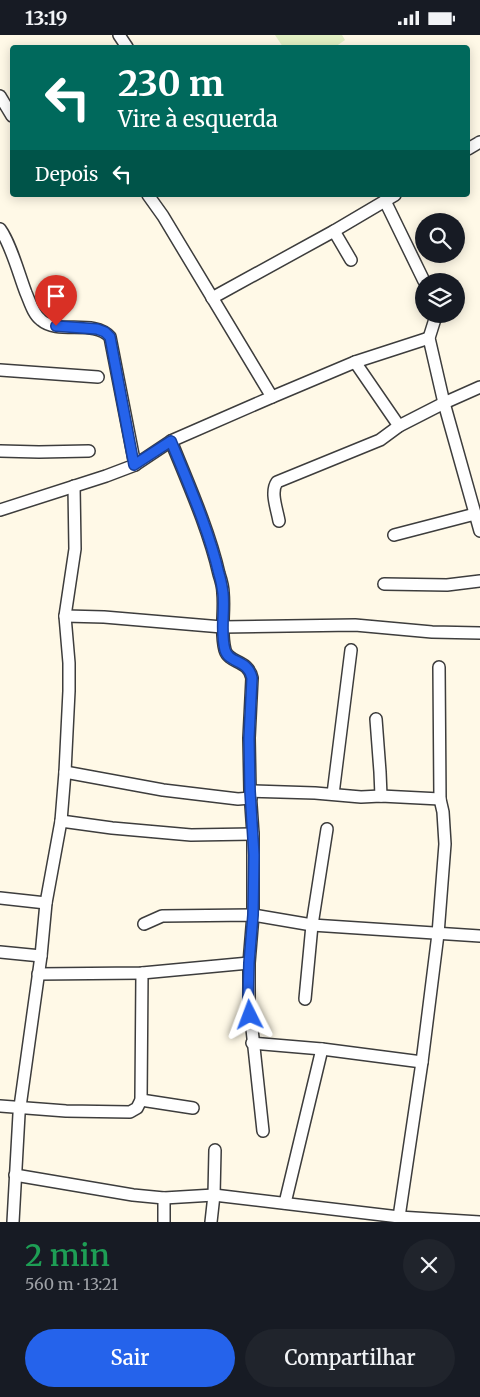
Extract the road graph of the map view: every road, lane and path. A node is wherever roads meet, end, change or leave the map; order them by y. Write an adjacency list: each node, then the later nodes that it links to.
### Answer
1 (0, 96): 2 (street)
2 (10, 112)
3 (150, 197): 9 (street)
4 (390, 197): 6 (street); 8 (street)
5 (0, 229): 22 (street)
6 (334, 231): 7 (street); 9 (street)
7 (351, 260)
8 (421, 273)
9 (212, 298): 16 (street)
10 (434, 323): 11 (street)
11 (429, 338): 12 (street); 17 (street)
12 (355, 362): 16 (street); 18 (street)
13 (0, 370): 14 (street)
14 (98, 377)
15 (480, 387): 17 (street)
16 (272, 397): 19 (street)
17 (444, 403): 18 (street); 25 (street)
18 (399, 426): 26 (street)
19 (171, 441): 22 (street); 32 (street)
20 (0, 451): 21 (street)
21 (89, 451)
22 (134, 465): 23 (street)
23 (74, 486): 24 (street); 31 (street)
24 (0, 510)
25 (475, 514): 27 (street); 28 (street)
26 (279, 521)
27 (480, 531)
28 (394, 535)
29 (480, 581): 30 (street)
30 (384, 584)
31 (65, 616): 32 (street); 37 (street)
32 (222, 627): 33 (street); 39 (street)
33 (480, 633)
34 (351, 651): 38 (street)
35 (439, 667): 41 (street)
36 (376, 719): 40 (street)
37 (65, 772): 39 (street); 42 (street)
38 (333, 794): 39 (street); 40 (street)
39 (250, 795): 44 (street)
40 (381, 796): 41 (street)
41 (440, 799): 50 (street)
42 (61, 821): 44 (street); 46 (street)
43 (327, 829): 49 (street)
44 (253, 834): 47 (street)
45 (0, 898): 46 (street)
46 (46, 903): 53 (street)
47 (253, 915): 48 (street); 49 (street); 54 (street)
48 (144, 924)
49 (312, 925): 50 (street); 57 (street)
50 (438, 934): 51 (street); 60 (street)
51 (480, 937)
52 (0, 952): 53 (street)
53 (41, 956): 56 (street)
54 (249, 963): 55 (street); 58 (street)
55 (142, 973): 56 (street); 61 (street)
56 (38, 974): 63 (street)
57 (305, 999)
58 (252, 1043): 59 (street); 65 (street)
59 (322, 1049): 60 (street); 70 (street)
60 (422, 1062): 71 (street)
61 (141, 1101): 63 (street); 64 (street)
62 (0, 1106): 63 (street)
63 (20, 1108): 67 (street)
64 (193, 1108)
65 (263, 1131)
66 (215, 1150): 68 (street)
67 (15, 1175): 69 (street); 72 (street)
68 (214, 1195): 69 (street); 70 (street); 74 (street)
69 (164, 1198): 73 (street)
70 (285, 1203): 71 (street)
71 (399, 1217): 75 (street)
72 (13, 1222)
73 (164, 1222)
74 (212, 1222)
75 (480, 1222)

